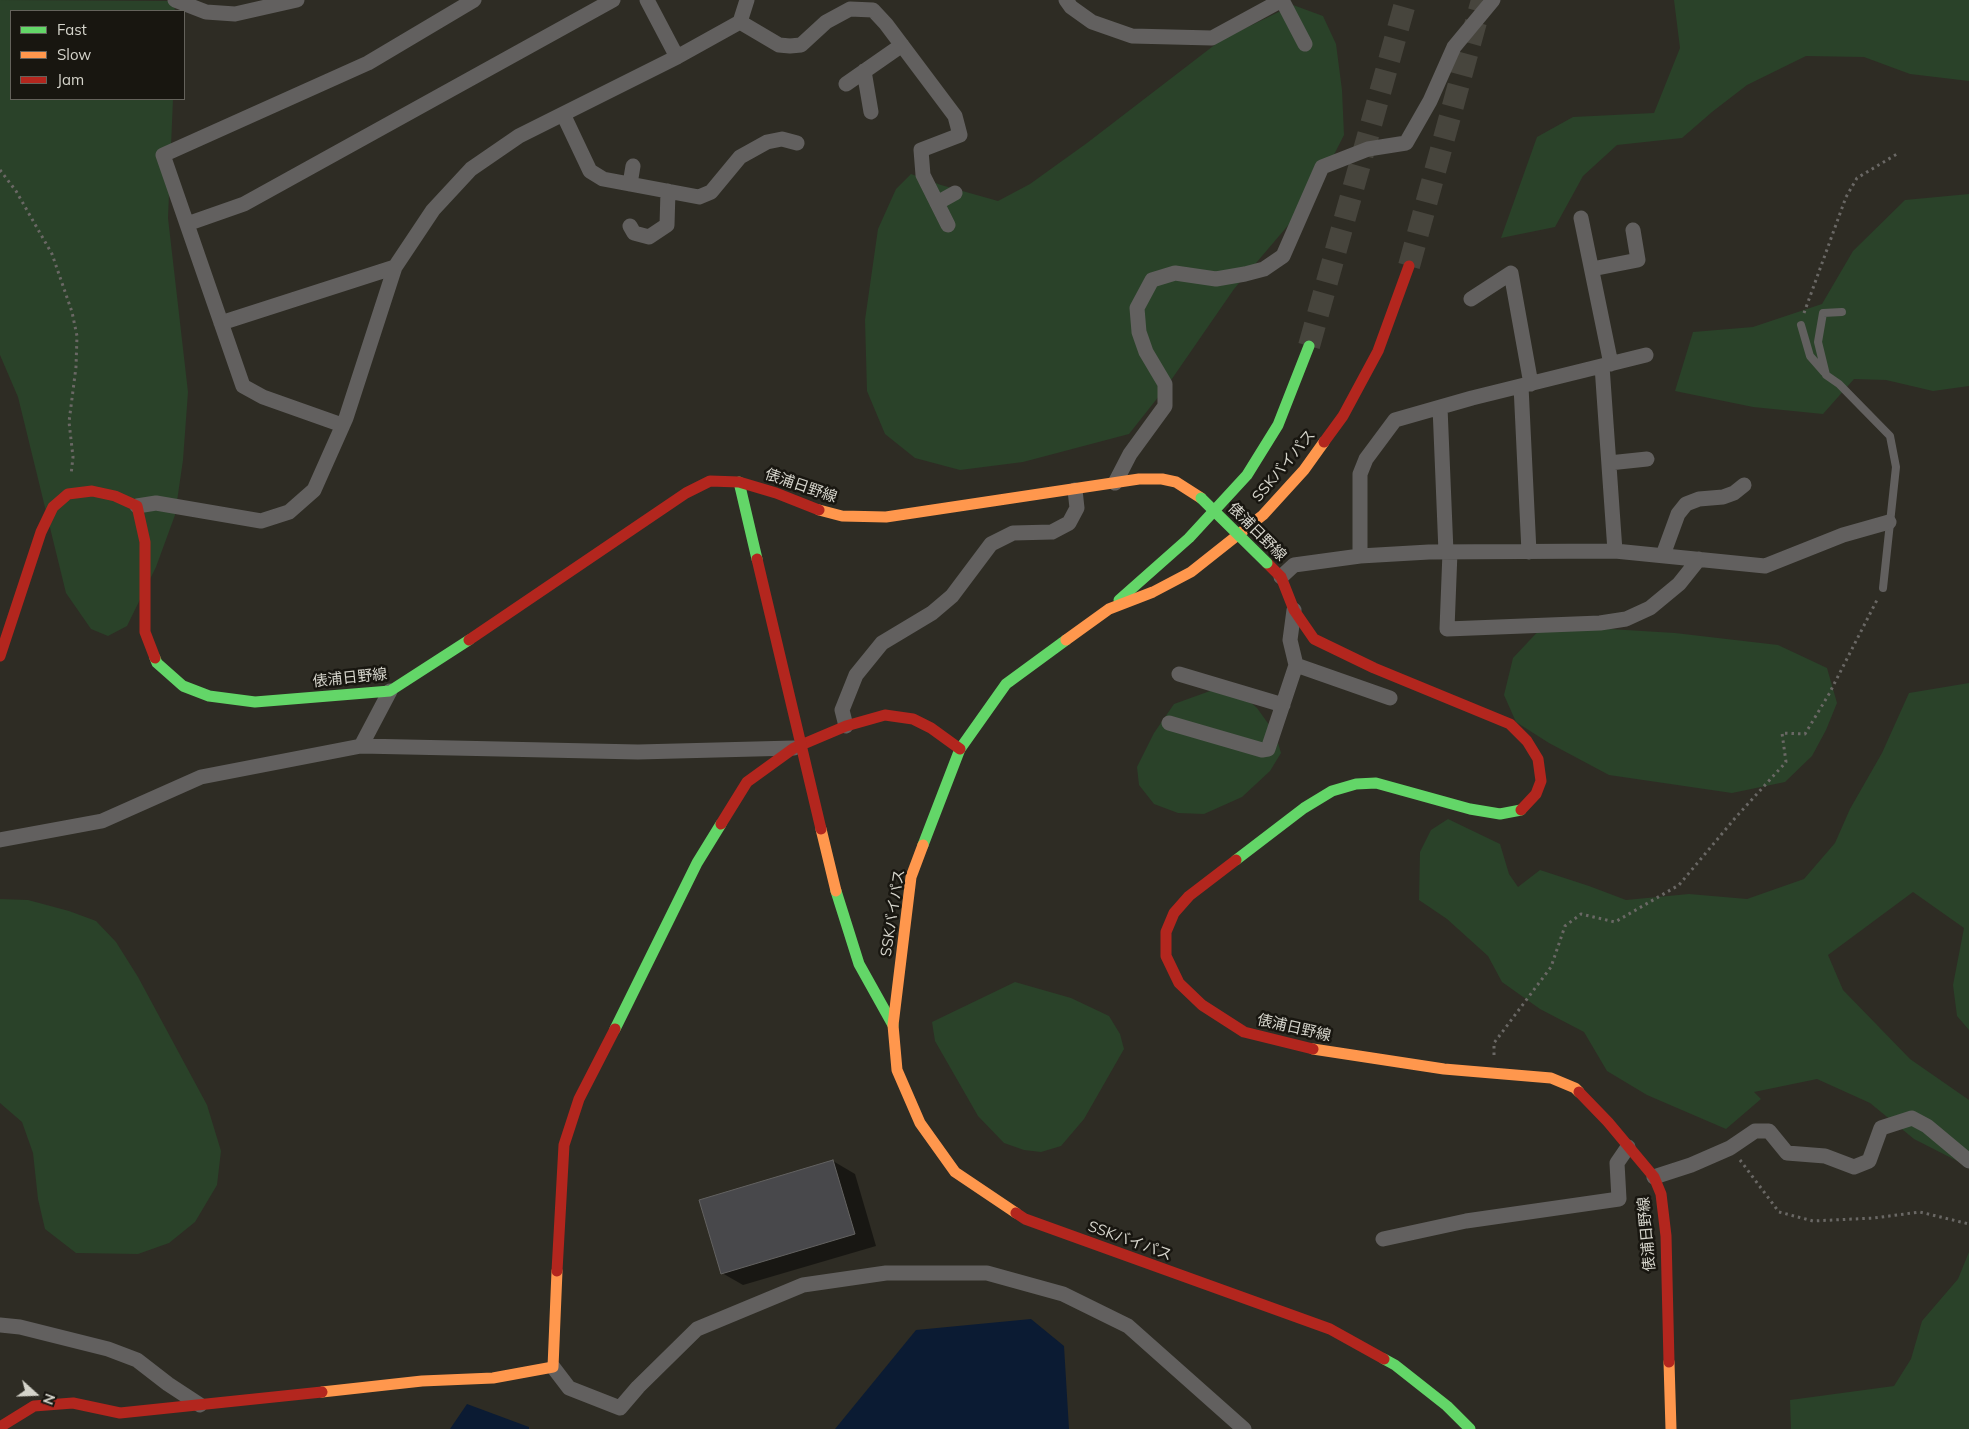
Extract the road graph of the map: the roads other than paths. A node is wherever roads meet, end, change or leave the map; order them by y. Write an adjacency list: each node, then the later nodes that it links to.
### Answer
1 (175, 0): 2 (street)
2 (297, 0)
3 (474, 0): 25 (street)
4 (613, 0): 25 (street)
5 (647, 0): 13 (street)
6 (747, 0): 10 (street)
7 (1066, 0): 8 (street)
8 (1282, 0): 11 (street)
9 (1493, 0): 46 (street)
10 (740, 22): 12 (street); 13 (street)
11 (1305, 44)
12 (902, 45): 14 (street); 23 (street)
13 (677, 57): 17 (street)
14 (864, 71): 15 (street); 16 (street)
15 (846, 84)
16 (871, 112)
17 (563, 114): 20 (street); 30 (street)
18 (797, 143): 21 (street)
19 (633, 166): 20 (street)
20 (630, 184): 21 (street)
21 (668, 191): 27 (street)
22 (955, 193): 23 (street)
23 (937, 203): 26 (street)
24 (1581, 218): 31 (street)
25 (187, 224): 34 (street)
26 (948, 225)
27 (630, 226)
28 (1633, 230): 31 (street)
29 (1409, 266): 59 (street, SSKバイパス)
30 (395, 267): 34 (street); 42 (street)
31 (1592, 269): 38 (street)
32 (1471, 300): 40 (street)
33 (1842, 312): 39 (lane)
34 (221, 323): 42 (street)
35 (1801, 325): 39 (lane)
36 (1309, 346): 59 (street)
37 (1646, 355): 38 (street)
38 (1606, 365): 40 (street); 44 (street)
39 (1826, 375): 50 (lane)
40 (1526, 385): 41 (street); 53 (street)
41 (1440, 407): 52 (street); 55 (street)
42 (342, 425): 49 (street)
43 (1647, 458): 44 (street)
44 (1609, 463): 51 (street)
45 (739, 482): 48 (street, 俵浦日野線); 64 (street, 俵浦日野線); 73 (street, bridge)
46 (1115, 483): 48 (street, 俵浦日野線); 57 (street, 俵浦日野線, bridge)
47 (1744, 485): 54 (street)
48 (1075, 490): 68 (street)
49 (137, 506): 61 (street); 64 (street, 俵浦日野線)
50 (1889, 522): 56 (street); 58 (lane)
51 (1615, 551): 53 (street); 54 (street)
52 (1448, 552): 53 (street); 55 (street); 56 (street)
53 (1529, 552)
54 (1663, 555): 56 (street)
55 (1360, 556): 57 (street)
56 (1699, 559)
57 (1281, 577): 60 (street, 俵浦日野線)
58 (1883, 588)
59 (1109, 610): 71 (street, SSKバイパス)
60 (1294, 610): 62 (street); 74 (street, 俵浦日野線)
61 (0, 656)
62 (1296, 665): 65 (street); 66 (street)
63 (1179, 674): 66 (street)
64 (390, 691): 69 (street)
65 (1390, 698)
66 (1283, 705): 67 (street)
67 (1169, 723)
68 (846, 726): 70 (street); 71 (street)
69 (361, 746): 70 (street); 72 (street)
70 (794, 748): 79 (street)
71 (960, 749): 73 (street, SSKバイパス)
72 (0, 840)
73 (893, 1025): 83 (street, SSKバイパス)
74 (1628, 1147): 76 (street, 俵浦日野線); 77 (street)
75 (1969, 1161): 76 (street)
76 (1654, 1177): 84 (street, 俵浦日野線)
77 (1383, 1239)
78 (0, 1325): 80 (street)
79 (553, 1366): 80 (street); 82 (street)
80 (200, 1405): 81 (street)
81 (0, 1427)
82 (1244, 1429)
83 (1470, 1429)
84 (1670, 1429)

